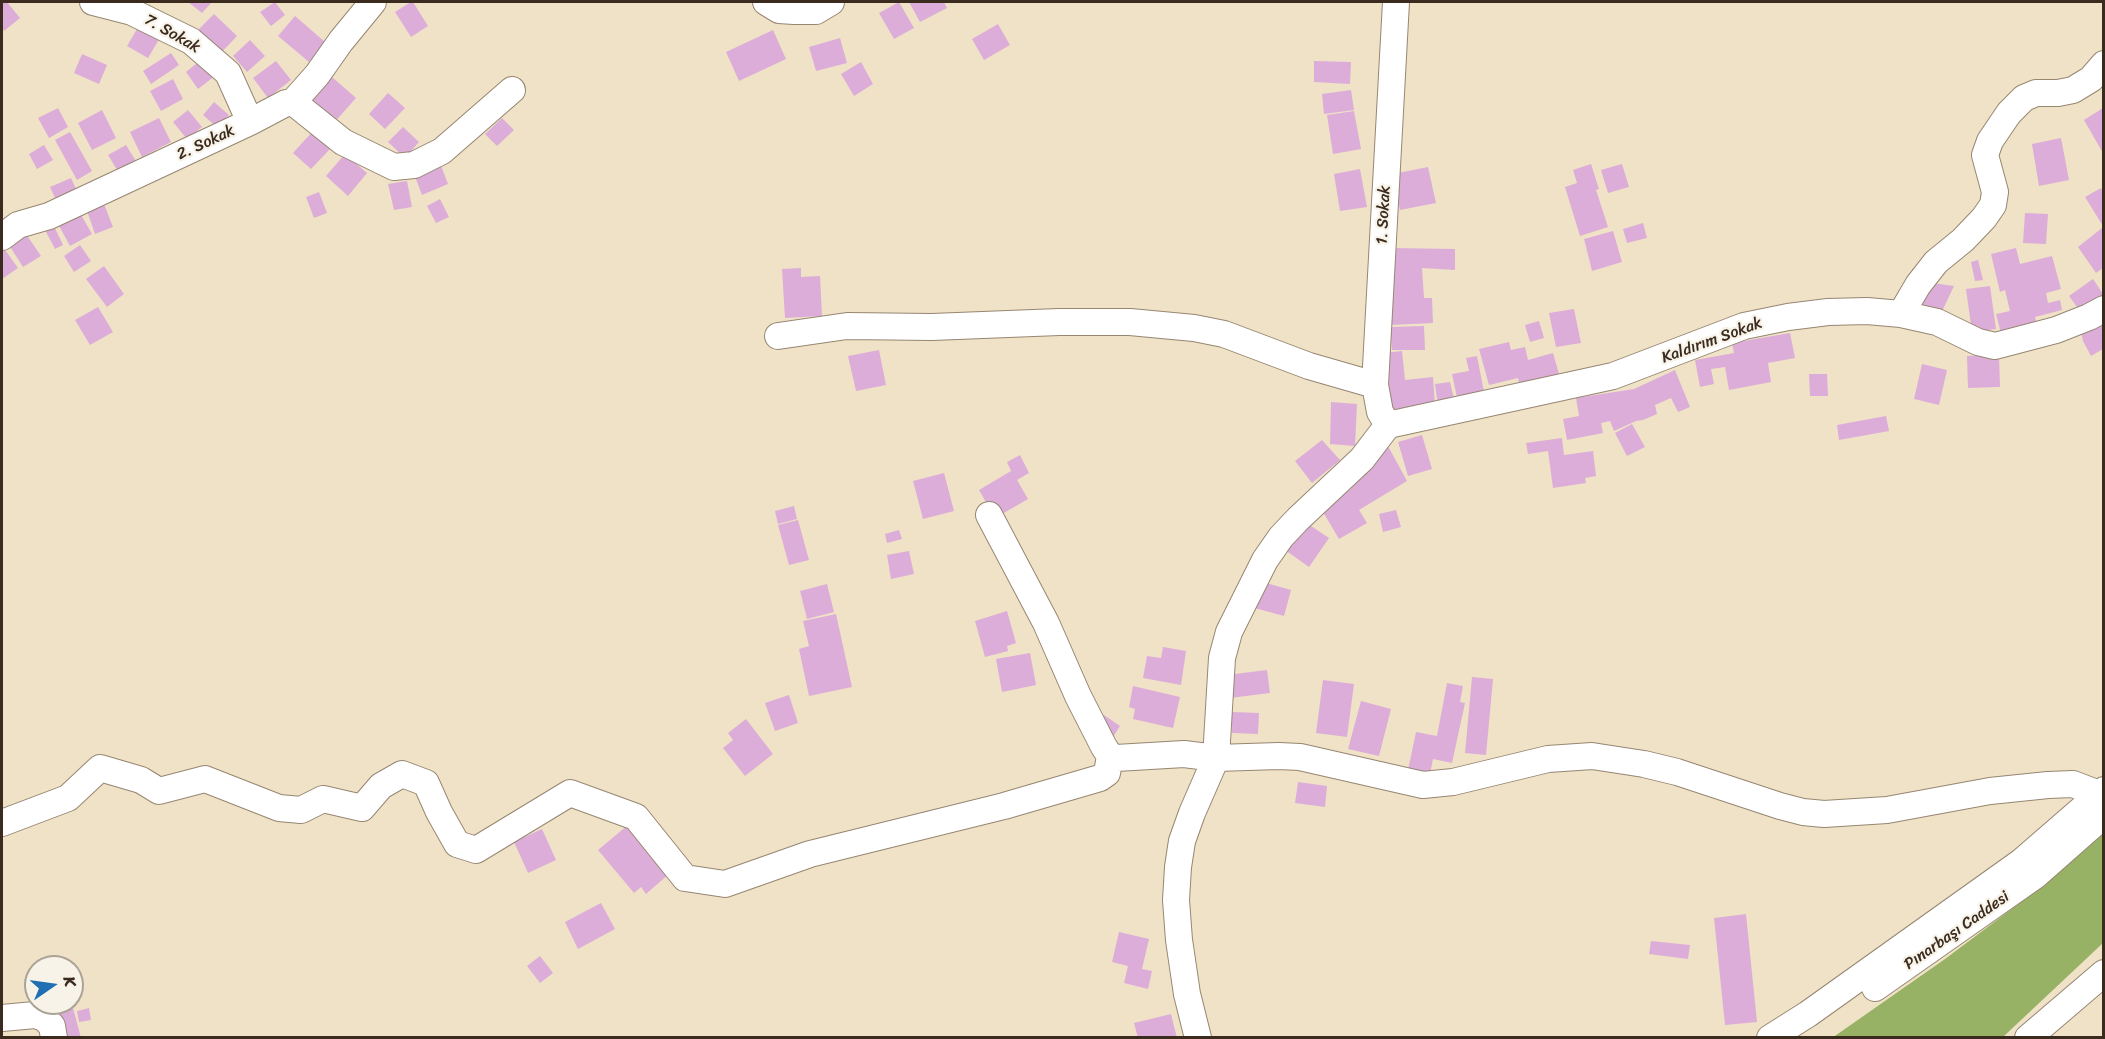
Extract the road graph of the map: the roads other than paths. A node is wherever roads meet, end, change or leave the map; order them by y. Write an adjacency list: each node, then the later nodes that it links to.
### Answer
1 (93, 2): 9 (street, 7. Sokak)
2 (373, 2): 8 (street, 2. Sokak)
3 (766, 2): 4 (street)
4 (831, 2)
5 (1396, 2): 14 (street, 1. Sokak)
6 (2103, 64): 12 (street)
7 (512, 90): 8 (street)
8 (293, 102): 9 (street, 2. Sokak)
9 (250, 122): 10 (street, 2. Sokak)
10 (2, 237)
11 (2103, 309): 12 (street, Kaldırım Sokak)
12 (1901, 314): 15 (street, Kaldırım Sokak)
13 (778, 336): 14 (street)
14 (1375, 385): 15 (street, 1. Sokak)
15 (1388, 425): 18 (street)
16 (989, 515): 17 (street)
17 (1110, 756): 18 (street); 20 (street)
18 (1216, 758): 19 (street); 24 (street)
19 (2102, 799): 25 (street); 26 (street, Pınarbaşı Caddesi)
20 (2, 823)
21 (2103, 974): 27 (street)
22 (2, 1018): 23 (street)
23 (54, 1038)
24 (1198, 1038)
25 (1770, 1038)
26 (1804, 1038)
27 (2028, 1038)

